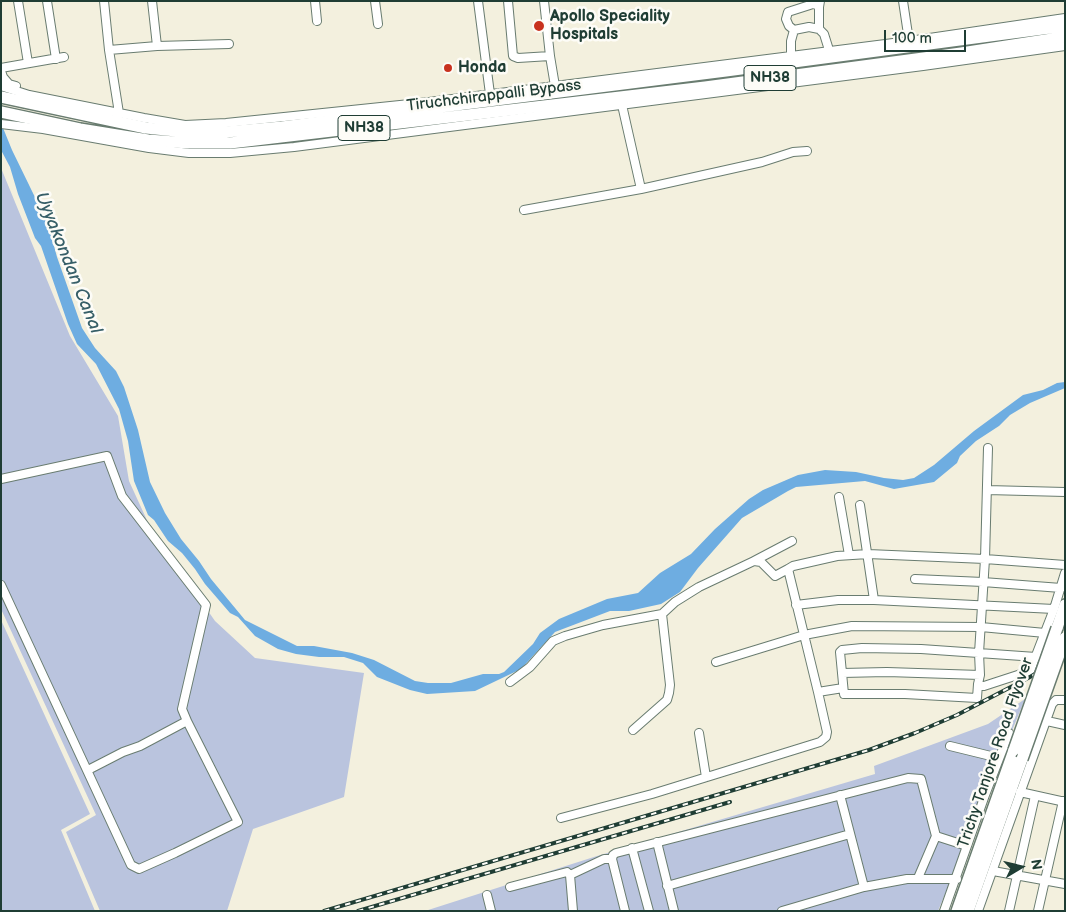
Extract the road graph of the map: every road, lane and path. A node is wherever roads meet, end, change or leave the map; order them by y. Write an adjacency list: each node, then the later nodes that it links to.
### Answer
1 (18, 1): 29 (street)
2 (47, 1): 28 (street)
3 (104, 1): 23 (street)
4 (152, 1): 21 (street)
5 (315, 1): 13 (street)
6 (375, 1): 14 (street)
7 (478, 1): 34 (street)
8 (508, 1): 25 (street)
9 (544, 1): 25 (street)
10 (903, 1): 19 (street)
11 (819, 4): 16 (street); 17 (street)
12 (1065, 18): 19 (street)
13 (317, 21)
14 (378, 24)
15 (1065, 26): 30 (highway, NH38)
16 (819, 29): 17 (street); 24 (street)
17 (794, 30): 26 (street)
18 (1065, 37): 37 (highway, Tiruchchirappalli Bypass / NH38)
19 (909, 40): 24 (street)
20 (229, 44): 21 (street)
21 (157, 46): 23 (street)
22 (1065, 46): 36 (street)
23 (109, 50): 38 (street)
24 (829, 50): 26 (street)
25 (550, 56): 32 (street)
26 (791, 56): 30 (street)
27 (64, 57): 28 (street)
28 (56, 58): 29 (street)
29 (28, 63): 31 (street)
30 (730, 67): 32 (street); 33 (highway, Tiruchchirappalli Bypass / NH38)
31 (1, 69): 35 (street)
32 (555, 86): 34 (street)
33 (2, 94): 35 (street)
34 (490, 94): 38 (street)
35 (48, 99): 38 (street)
36 (622, 105): 39 (street); 41 (street)
37 (1, 112)
38 (119, 113)
39 (4, 125)
40 (807, 151): 41 (street)
41 (641, 189): 42 (street)
42 (524, 210)
43 (988, 448): 45 (street)
44 (1, 479): 80 (street)
45 (987, 490): 46 (street); 52 (street)
46 (1065, 492)
47 (839, 497): 51 (street)
48 (860, 505): 50 (street)
49 (792, 541): 53 (street)
50 (868, 554): 51 (street); 52 (street); 61 (street)
51 (849, 555): 55 (street)
52 (985, 559): 54 (street); 58 (street)
53 (754, 561): 55 (street); 65 (street)
54 (1065, 565)
55 (788, 569): 62 (street)
56 (1065, 573): 60 (street)
57 (915, 579): 58 (street)
58 (983, 582): 60 (street); 63 (street)
59 (1, 585): 88 (street)
60 (1061, 588): 64 (street)
61 (874, 600): 62 (street); 63 (street)
62 (796, 605): 68 (street)
63 (982, 606): 64 (street); 66 (street)
64 (1060, 607): 67 (street); 120 (highway, Trichy Tanjore Road Flyover, bridge)
65 (662, 614): 75 (street); 83 (street)
66 (981, 628): 67 (street); 68 (street); 70 (street)
67 (1045, 633): 71 (street)
68 (804, 635): 72 (street); 78 (street)
69 (1065, 638): 112 (highway, Trichy Tanjore Road Flyover, bridge)
70 (979, 653): 71 (street); 73 (street); 74 (street)
71 (1036, 657): 76 (street)
72 (716, 662)
73 (842, 674): 74 (street); 77 (street)
74 (980, 675): 76 (street)
75 (510, 682)
76 (978, 684): 77 (street)
77 (843, 688): 78 (street)
78 (818, 692): 89 (street)
79 (1065, 700): 81 (street)
80 (187, 721): 88 (street); 88 (street)
81 (1047, 721): 82 (street); 90 (street)
82 (1065, 725)
83 (633, 730)
84 (1009, 732): 87 (street)
85 (699, 733): 89 (street)
86 (950, 746): 87 (street)
87 (999, 758): 98 (street)
88 (88, 770)
89 (706, 777): 94 (street)
90 (1020, 792): 92 (street); 101 (street)
91 (840, 795): 95 (street); 96 (street); 97 (street)
92 (1035, 796): 93 (street); 103 (street)
93 (1064, 802): 106 (street)
94 (561, 818)
95 (850, 834): 108 (street); 110 (street)
96 (936, 836): 98 (street); 104 (street)
97 (657, 842): 99 (street); 108 (street)
98 (967, 846): 105 (street)
99 (632, 848): 100 (street); 116 (street)
100 (612, 859): 102 (street); 115 (street)
101 (993, 871): 103 (street); 112 (street)
102 (570, 875): 109 (street); 114 (street)
103 (1016, 876): 106 (street); 121 (street)
104 (918, 878): 105 (street); 110 (street)
105 (956, 879): 119 (street)
106 (1045, 880): 107 (street); 122 (street)
107 (1065, 884)
108 (667, 886): 117 (street)
109 (510, 887)
110 (864, 887): 118 (street)
111 (487, 895): 113 (street)
112 (972, 909)
113 (491, 911)
114 (573, 911)
115 (625, 911)
116 (649, 911)
117 (674, 911)
118 (782, 911)
119 (944, 911)
120 (957, 911)
121 (1010, 911)
122 (1038, 911)

